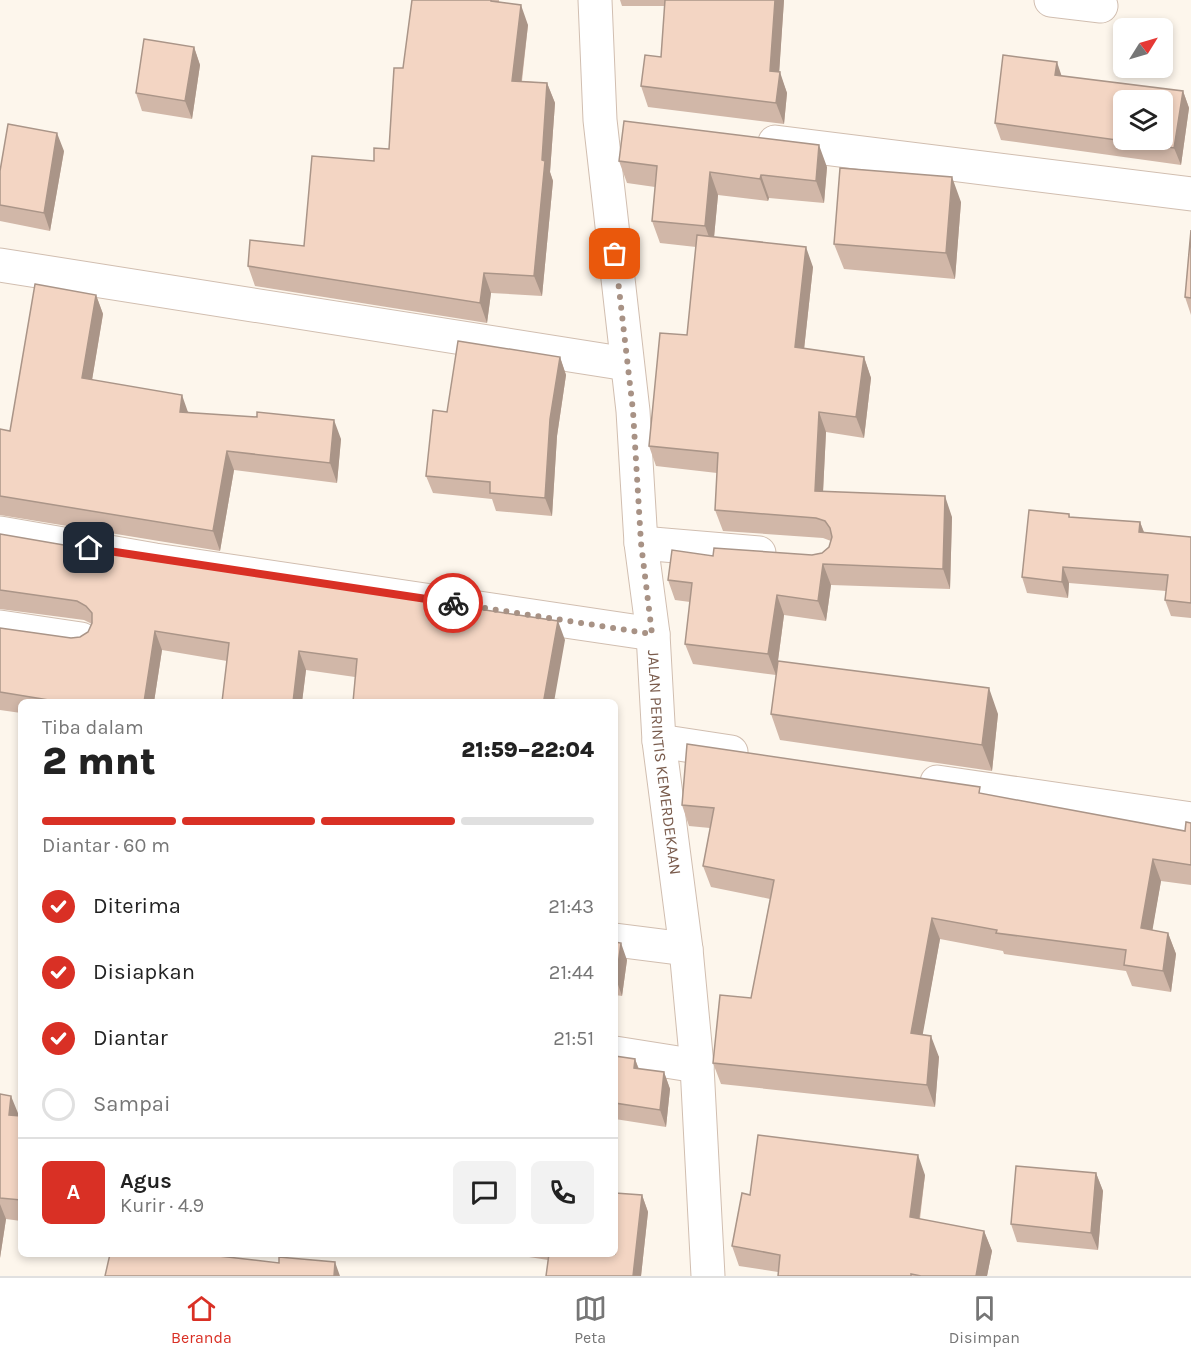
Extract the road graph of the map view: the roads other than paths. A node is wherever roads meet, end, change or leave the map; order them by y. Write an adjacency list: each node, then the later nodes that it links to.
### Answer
1 (595, 0): 4 (street, JALAN PERINTIS KEMERDEKAAN)
2 (1051, 0): 3 (street)
3 (1101, 6)
4 (600, 120): 5 (street); 9 (street, JALAN PERINTIS KEMERDEKAAN)
5 (636, 124)
6 (742, 138): 7 (street)
7 (1191, 194)
8 (0, 265): 9 (street)
9 (627, 364): 11 (street, JALAN PERINTIS KEMERDEKAAN)
10 (0, 533): 14 (street)
11 (641, 543): 12 (street); 14 (street, JALAN PERINTIS KEMERDEKAAN)
12 (787, 555)
13 (0, 627): 15 (street)
14 (652, 634): 16 (street, JALAN PERINTIS KEMERDEKAAN)
15 (81, 639)
16 (659, 741): 17 (street); 21 (street, JALAN PERINTIS KEMERDEKAAN)
17 (765, 757)
18 (907, 778): 19 (street)
19 (1191, 819)
20 (618, 940): 21 (street)
21 (686, 949): 23 (street, JALAN PERINTIS KEMERDEKAAN)
22 (618, 1053): 23 (street)
23 (697, 1066): 24 (street, JALAN PERINTIS KEMERDEKAAN)
24 (708, 1276)

